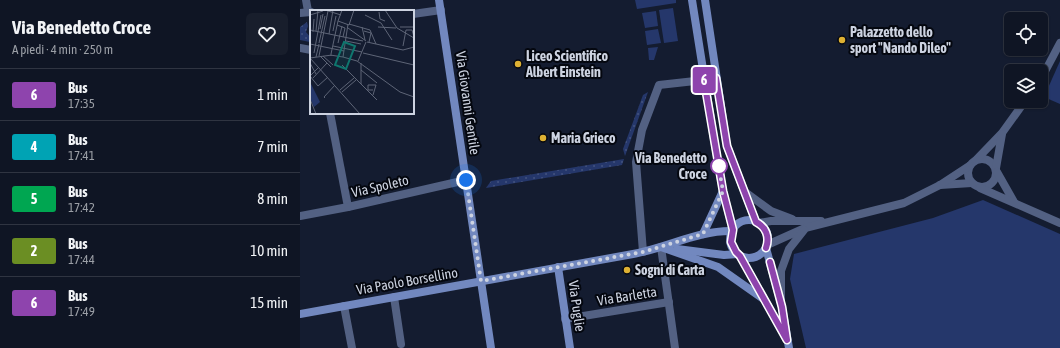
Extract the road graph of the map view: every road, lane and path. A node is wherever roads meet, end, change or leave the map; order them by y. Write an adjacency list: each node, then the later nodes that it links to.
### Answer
1 (306, 0): 6 (street)
2 (439, 0): 5 (street, Via Giovanni Gentile)
3 (692, 0): 12 (street)
4 (705, 0): 24 (street)
5 (441, 10): 7 (street); 19 (street, Via Giovanni Gentile)
6 (306, 12)
7 (414, 14)
8 (1060, 43): 11 (street)
9 (300, 48): 10 (street)
10 (310, 50)
11 (1048, 66)
12 (704, 80): 23 (street); 37 (street)
13 (1020, 108): 15 (street)
14 (330, 114): 26 (street)
15 (1002, 133): 16 (street); 18 (street)
16 (976, 160): 17 (street); 18 (street)
17 (969, 166): 20 (street); 21 (street)
18 (996, 170): 22 (street); 25 (street)
19 (466, 180): 26 (street, Via Spoleto); 40 (street, Via Giovanni Gentile)
20 (972, 183): 21 (street); 22 (street)
21 (940, 185): 29 (street)
22 (980, 188): 25 (street)
23 (723, 191): 33 (street); 34 (street)
24 (746, 192): 28 (street); 30 (street)
25 (1014, 202): 31 (street)
26 (348, 207): 27 (street, Via Spoleto)
27 (300, 216)
28 (796, 220): 29 (street); 30 (street)
29 (830, 221): 32 (street)
30 (757, 223): 33 (street); 36 (street)
31 (1060, 223)
32 (805, 228): 36 (street); 45 (street)
33 (733, 230): 34 (street, Via Paolo Borsellino); 38 (street)
34 (703, 234): 35 (street, Via Paolo Borsellino)
35 (661, 247): 37 (street, Via Paolo Borsellino); 38 (street); 42 (street); 43 (street)
36 (766, 247): 38 (street); 45 (street)
37 (643, 252): 39 (street, Via Paolo Borsellino)
38 (739, 255): 42 (street)
39 (558, 267): 40 (street, Via Paolo Borsellino); 47 (street, Via Puglie)
40 (481, 281): 41 (street, Via Paolo Borsellino); 51 (street, Via Giovanni Gentile)
41 (394, 297): 44 (street, Via Paolo Borsellino); 48 (street)
42 (762, 298): 49 (street)
43 (669, 302): 47 (street, Via Barletta); 53 (street)
44 (344, 306): 46 (street, Via Paolo Borsellino); 50 (street)
45 (782, 307): 49 (street)
46 (300, 314)
47 (565, 319): 52 (street, Via Puglie)
48 (401, 344)
49 (788, 344)
50 (352, 348)
51 (491, 348)
52 (570, 348)
53 (675, 348)

